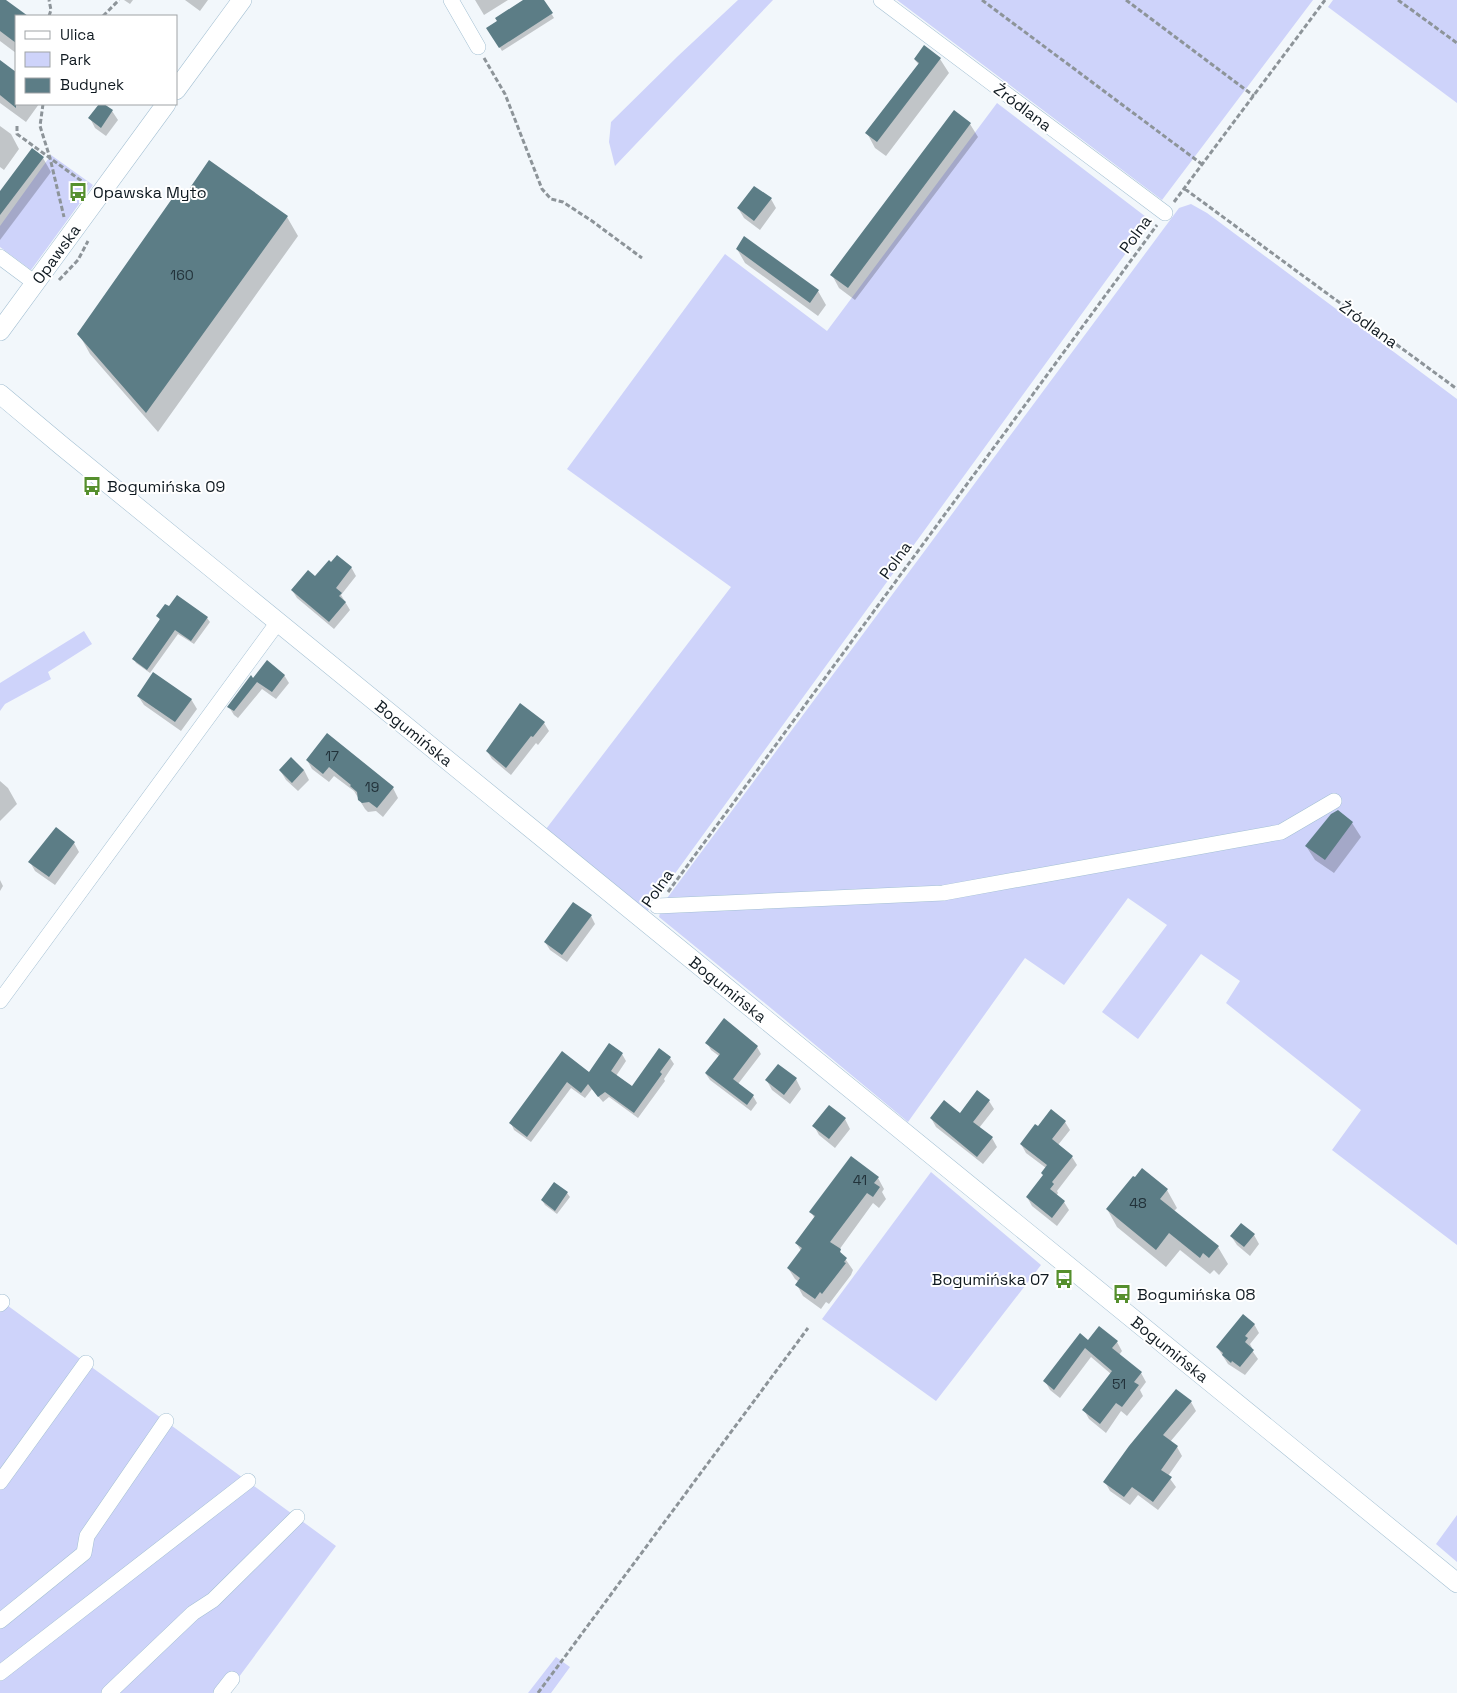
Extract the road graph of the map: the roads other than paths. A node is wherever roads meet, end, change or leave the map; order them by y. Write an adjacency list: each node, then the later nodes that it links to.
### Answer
1 (242, 0): 5 (main road)
2 (452, 0): 4 (street)
3 (881, 0): 7 (street, Źródlana)
4 (478, 47)
5 (178, 87)
6 (165, 105): 10 (main road, Opawska)
7 (1165, 213)
8 (0, 258): 9 (street); 10 (street)
9 (0, 268)
10 (35, 284): 11 (main road, Opawska)
11 (0, 331)
12 (0, 394): 13 (main road, Bogumińska)
13 (278, 622): 16 (street); 22 (main road, Bogumińska)
14 (1334, 801): 15 (street)
15 (658, 906)
16 (0, 1001)
17 (86, 1363): 20 (street)
18 (166, 1421): 23 (street)
19 (248, 1481): 24 (street)
20 (0, 1482)
21 (297, 1517): 26 (street)
22 (1457, 1583)
23 (0, 1621)
24 (0, 1673)
25 (232, 1679): 27 (street)
26 (110, 1693)
27 (222, 1693)

